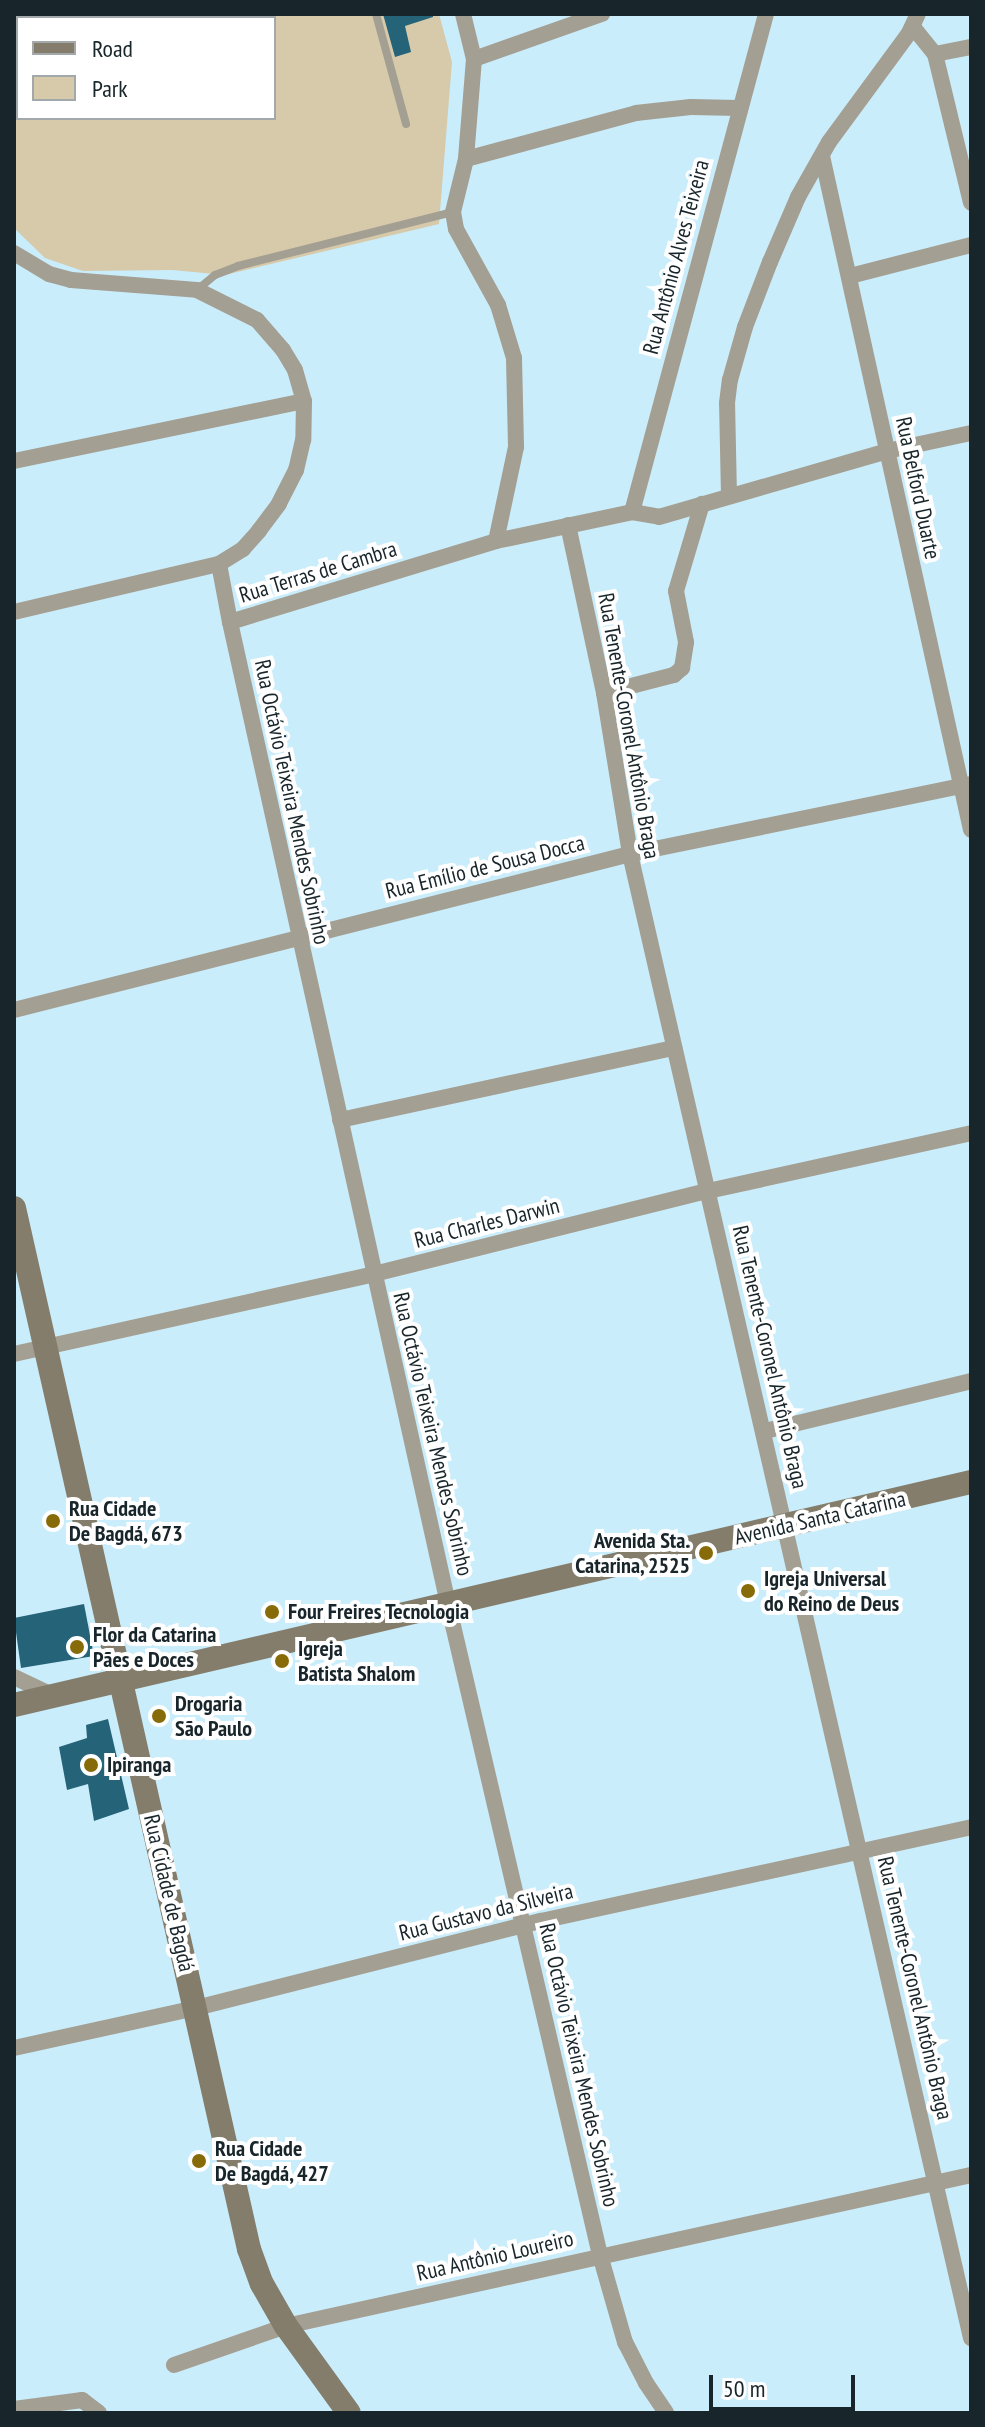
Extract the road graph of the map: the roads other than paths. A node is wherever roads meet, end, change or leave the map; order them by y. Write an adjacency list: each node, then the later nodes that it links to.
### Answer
1 (376, 14): 10 (lane)
2 (463, 14): 8 (street)
3 (602, 14): 8 (street)
4 (766, 14): 9 (street, Rua Antônio Alves Teixeira)
5 (916, 20): 7 (street); 11 (street)
6 (971, 47): 7 (street)
7 (935, 54): 13 (street)
8 (474, 59): 12 (street)
9 (738, 108): 12 (street); 25 (street, Rua Antônio Alves Teixeira)
10 (406, 124)
11 (822, 156): 17 (street, Rua Belford Duarte); 23 (street)
12 (466, 159): 14 (street)
13 (971, 203)
14 (453, 212): 18 (lane); 27 (street)
15 (971, 245): 17 (street)
16 (14, 253): 18 (street)
17 (850, 276): 21 (street, Rua Belford Duarte)
18 (197, 290): 19 (street)
19 (304, 401): 22 (street); 28 (street)
20 (971, 433): 21 (street, Rua Terras de Cambra)
21 (887, 451): 23 (street, Rua Terras de Cambra); 32 (street, Rua Belford Duarte)
22 (19, 457)
23 (729, 496): 24 (street, Rua Terras de Cambra)
24 (702, 504): 25 (street, Rua Terras de Cambra); 31 (street)
25 (632, 512): 26 (street, Rua Terras de Cambra)
26 (568, 525): 27 (street, Rua Terras de Cambra); 31 (street, Rua Tenente-Coronel Antônio Braga)
27 (496, 541): 30 (street, Rua Terras de Cambra)
28 (219, 564): 29 (street, Rua Terras de Cambra); 30 (street, Rua Terras de Cambra)
29 (14, 612)
30 (230, 622): 35 (street, Rua Octávio Teixeira Mendes Sobrinho)
31 (604, 693): 34 (street, Rua Tenente-Coronel Antônio Braga)
32 (966, 785): 33 (street, Rua Belford Duarte); 34 (street, Rua Emílio de Sousa Docca)
33 (971, 830)
34 (630, 854): 35 (street, Rua Emílio de Sousa Docca); 37 (street, Rua Tenente-Coronel Antônio Braga)
35 (298, 935): 36 (street, Rua Emílio de Sousa Docca); 38 (street, Rua Octávio Teixeira Mendes Sobrinho)
36 (14, 1010)
37 (674, 1048): 38 (street); 40 (street, Rua Tenente-Coronel Antônio Braga)
38 (340, 1120): 43 (street, Rua Octávio Teixeira Mendes Sobrinho)
39 (971, 1133): 40 (street, Rua Charles Darwin)
40 (708, 1191): 43 (street, Rua Charles Darwin); 47 (street, Rua Tenente-Coronel Antônio Braga)
41 (14, 1208): 42 (main road, Rua Cidade de Bagdá)
42 (18, 1243): 44 (main road, Rua Cidade de Bagdá)
43 (374, 1274): 44 (street, Rua Charles Darwin); 50 (street, Rua Octávio Teixeira Mendes Sobrinho)
44 (45, 1348): 45 (street, Rua Charles Darwin); 52 (main road, Rua Cidade de Bagdá)
45 (14, 1354)
46 (971, 1381): 47 (street)
47 (765, 1431): 49 (street, Rua Tenente-Coronel Antônio Braga)
48 (971, 1482): 49 (main road, Avenida Santa Catarina)
49 (787, 1525): 50 (main road, Avenida Santa Catarina); 56 (street, Rua Tenente-Coronel Antônio Braga)
50 (448, 1604): 52 (main road, Avenida Santa Catarina); 57 (street, Rua Octávio Teixeira Mendes Sobrinho)
51 (14, 1677): 53 (street)
52 (121, 1679): 53 (main road, Avenida Santa Catarina); 58 (main road, Rua Cidade de Bagdá)
53 (52, 1695): 54 (main road, Avenida Santa Catarina)
54 (14, 1705)
55 (971, 1827): 56 (street, Rua Gustavo da Silveira)
56 (859, 1849): 57 (street, Rua Gustavo da Silveira); 61 (street, Rua Tenente-Coronel Antônio Braga)
57 (524, 1925): 58 (street, Rua Gustavo da Silveira); 62 (street, Rua Octávio Teixeira Mendes Sobrinho)
58 (196, 2008): 59 (street, Rua Gustavo da Silveira); 63 (main road, Rua Cidade de Bagdá)
59 (14, 2048)
60 (971, 2175): 61 (street, Rua Antônio Loureiro)
61 (938, 2183): 62 (street, Rua Antônio Loureiro); 64 (street, Rua Tenente-Coronel Antônio Braga)
62 (600, 2255): 63 (street, Rua Antônio Loureiro); 69 (street, Rua Octávio Teixeira Mendes Sobrinho)
63 (286, 2326): 65 (street, Rua Antônio Loureiro); 68 (main road, Rua Cidade de Bagdá)
64 (971, 2338)
65 (174, 2365)
66 (14, 2409): 67 (street)
67 (99, 2413)
68 (349, 2413)
69 (666, 2413)

